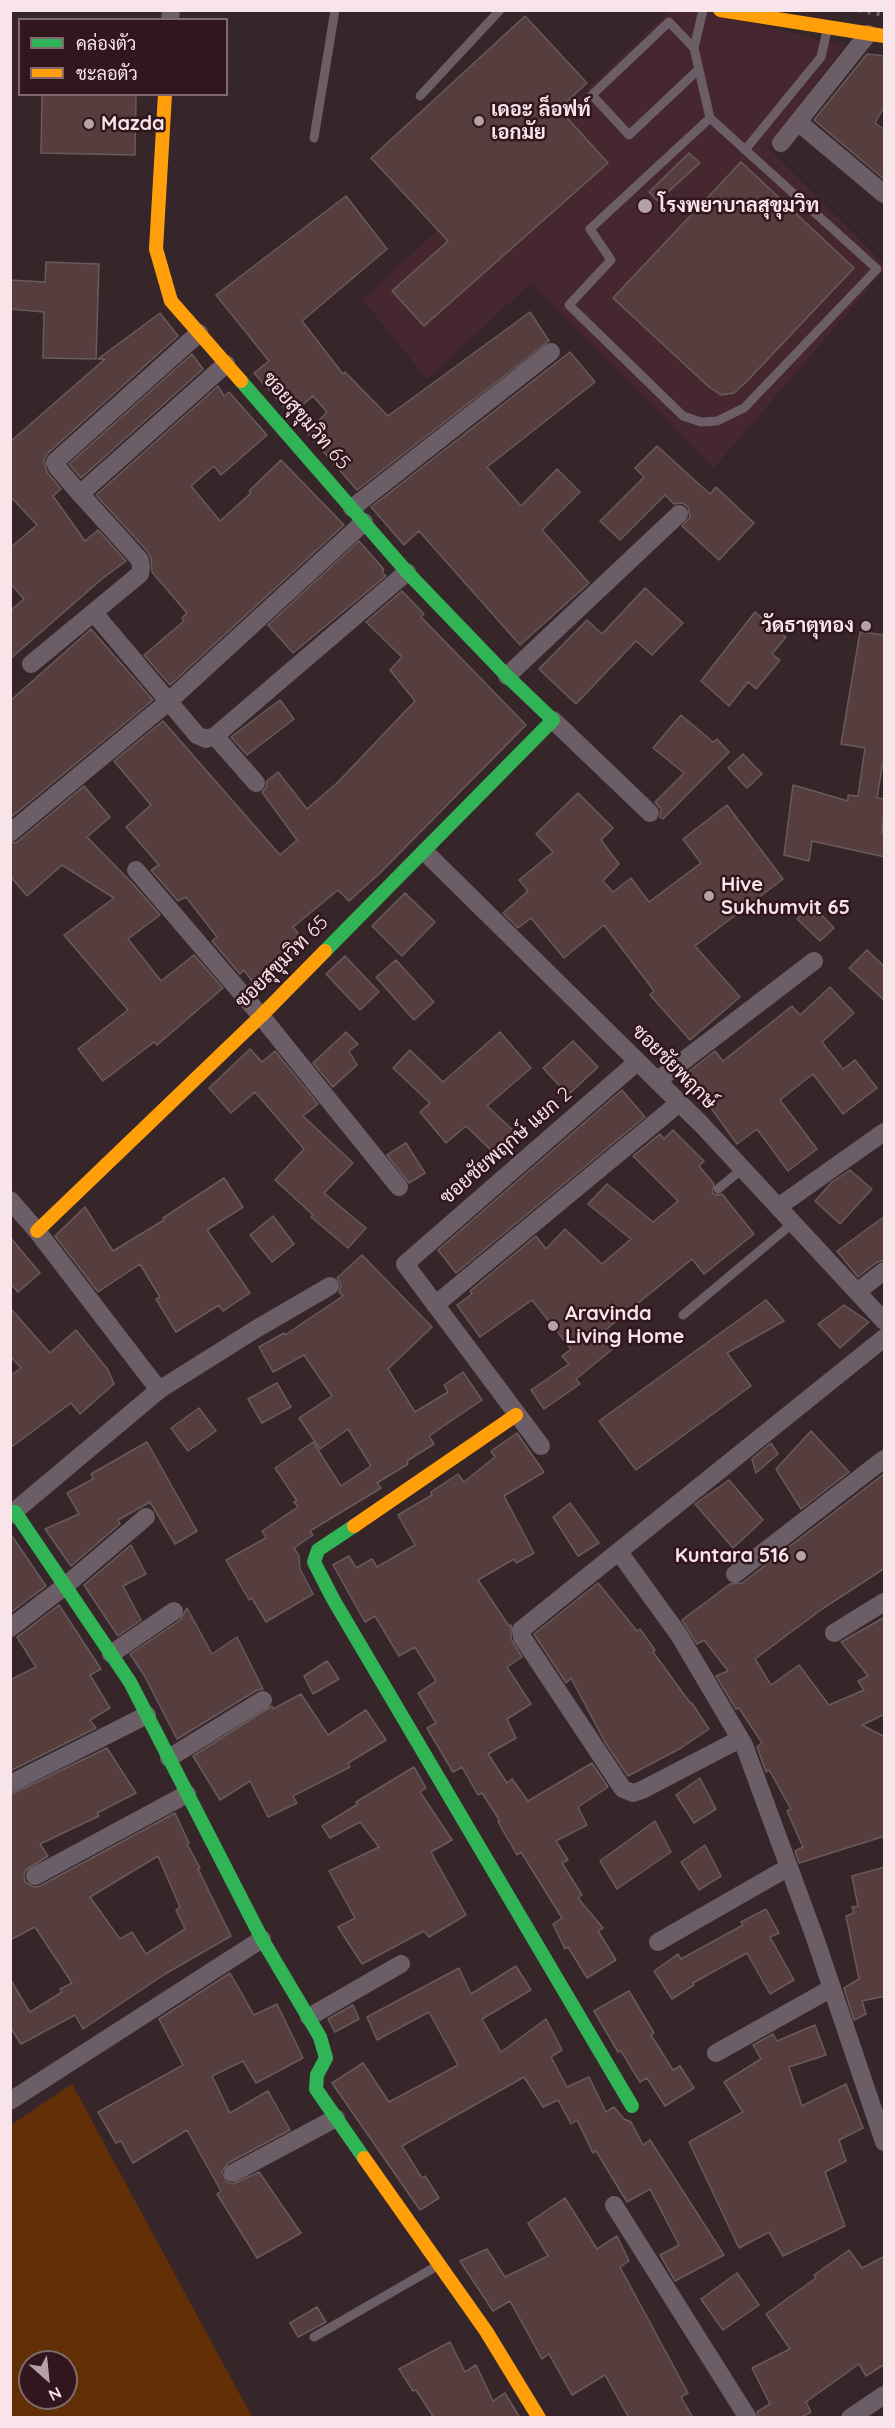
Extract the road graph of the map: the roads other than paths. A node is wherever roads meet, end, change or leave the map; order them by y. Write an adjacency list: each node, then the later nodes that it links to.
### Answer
1 (335, 10): 13 (lane)
2 (500, 10): 10 (lane)
3 (703, 10): 7 (lane)
4 (720, 10): 5 (street)
5 (828, 28): 6 (street); 15 (lane)
6 (876, 35): 12 (street)
7 (694, 48): 8 (lane); 8 (lane)
8 (699, 69): 11 (lane)
9 (165, 96): 17 (street, ซอยสุขุมวิท 65)
10 (420, 96)
11 (710, 118): 15 (lane); 15 (lane)
12 (798, 122): 14 (street); 16 (street)
13 (314, 138)
14 (781, 143)
15 (745, 150)
16 (885, 194)
17 (199, 333): 19 (street, ซอยสุขุมวิท 65); 20 (street)
18 (551, 352): 21 (street)
19 (226, 364): 20 (street); 21 (street, ซอยสุขุมวิท 65)
20 (80, 494): 25 (street)
21 (352, 508): 23 (street, ซอยสุขุมวิท 65)
22 (679, 514): 27 (street)
23 (364, 522): 24 (street, ซอยสุขุมวิท 65); 28 (street)
24 (407, 572): 27 (street, ซอยสุขุมวิท 65); 30 (street)
25 (94, 614): 26 (street); 28 (street)
26 (31, 664)
27 (507, 676): 29 (street, ซอยสุขุมวิท 65)
28 (168, 702): 30 (street); 33 (street)
29 (554, 720): 32 (street, ซอยสุขุมวิท 65); 34 (street, ซอยสุขุมวิท 65)
30 (215, 736): 31 (street)
31 (256, 783)
32 (650, 813)
33 (10, 833)
34 (425, 852): 37 (street, ซอยสุขุมวิท 65); 38 (street, ซอยชัยพฤกษ์)
35 (136, 870): 37 (street)
36 (814, 961): 39 (street)
37 (261, 1016): 43 (street); 49 (street, ซอยสุขุมวิท 65)
38 (637, 1062): 39 (street, ซอยชัยพฤกษ์); 53 (street, ซอยชัยพฤกษ์ แยก 2)
39 (657, 1081): 40 (street, ซอยชัยพฤกษ์)
40 (679, 1103): 42 (street, ซอยชัยพฤกษ์); 53 (street)
41 (885, 1132): 46 (street)
42 (742, 1169): 44 (lane); 46 (street, ซอยชัยพฤกษ์)
43 (399, 1187)
44 (717, 1189)
45 (10, 1200): 47 (street)
46 (778, 1207): 48 (street, ซอยชัยพฤกษ์)
47 (17, 1220): 49 (street)
48 (793, 1223): 52 (street, ซอยชัยพฤกษ์); 54 (lane)
49 (38, 1231): 57 (street)
50 (885, 1270): 52 (street)
51 (330, 1286): 57 (street)
52 (857, 1292): 55 (street, ซอยชัยพฤกษ์)
53 (435, 1305): 58 (street)
54 (683, 1315)
55 (885, 1321)
56 (885, 1338): 63 (street)
57 (159, 1390): 61 (street)
58 (516, 1415): 59 (street); 86 (street)
59 (541, 1446)
60 (885, 1459): 64 (street)
61 (13, 1513): 65 (street)
62 (146, 1517): 65 (street)
63 (619, 1552): 73 (street); 73 (street)
64 (735, 1574)
65 (65, 1586): 68 (street); 70 (street)
66 (885, 1602): 69 (street)
67 (174, 1611): 70 (street)
68 (10, 1628)
69 (834, 1633)
70 (111, 1654): 72 (street)
71 (263, 1700): 74 (street)
72 (147, 1715): 74 (street); 75 (street)
73 (740, 1738): 77 (street)
74 (169, 1758): 76 (street)
75 (10, 1784)
76 (188, 1794): 78 (street); 79 (street)
77 (789, 1868): 80 (street); 82 (street)
78 (35, 1876)
79 (262, 1939): 83 (street); 85 (street)
80 (658, 1942)
81 (401, 1964): 83 (street)
82 (832, 1988): 84 (street); 88 (street)
83 (309, 2017): 87 (street)
84 (716, 2053)
85 (10, 2101)
86 (632, 2106)
87 (336, 2118): 89 (street); 91 (street)
88 (885, 2142)
89 (233, 2173)
90 (614, 2205): 95 (street)
91 (439, 2265): 92 (lane); 94 (street)
92 (314, 2337)
93 (885, 2395): 96 (street)
94 (539, 2418)
95 (748, 2418)
96 (850, 2418)

